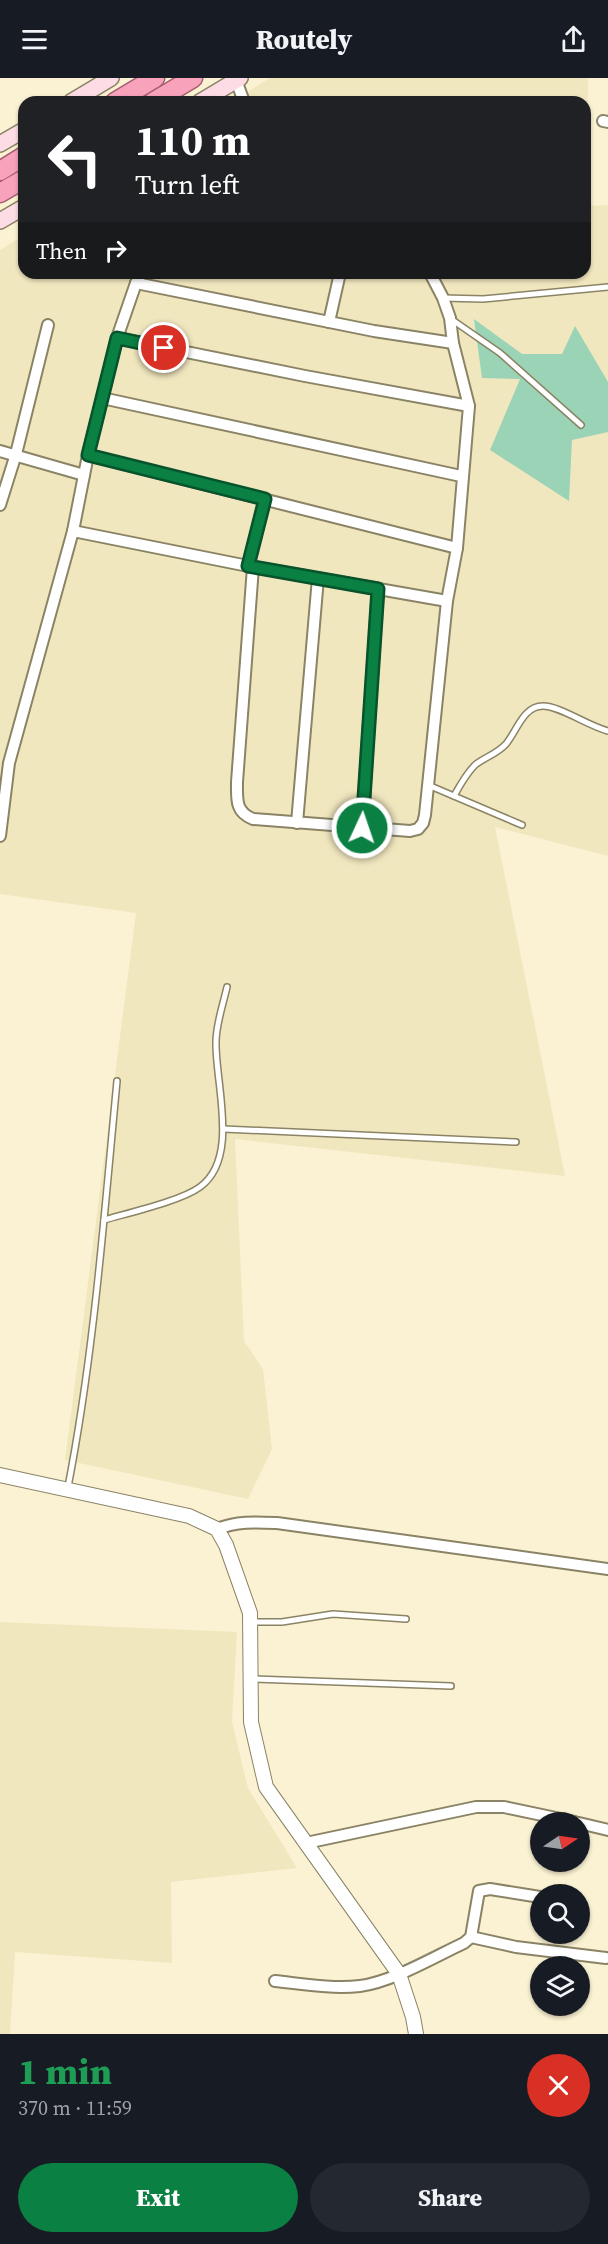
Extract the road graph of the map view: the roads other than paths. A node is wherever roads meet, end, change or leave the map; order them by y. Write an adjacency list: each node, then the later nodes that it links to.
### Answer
1 (111, 78): 5 (main road)
2 (155, 78): 6 (highway)
3 (193, 78): 7 (highway)
4 (238, 79): 8 (main road); 9 (street)
5 (81, 96)
6 (125, 96)
7 (163, 96)
8 (210, 96)
9 (242, 96)
10 (18, 134): 11 (main road)
11 (0, 144)
12 (18, 160): 13 (highway)
13 (0, 171)
14 (18, 182): 15 (highway)
15 (0, 193)
16 (18, 210): 17 (main road)
17 (0, 221)
18 (139, 279): 27 (street)
19 (143, 279): 25 (street)
20 (339, 279): 25 (street)
21 (433, 279): 23 (street)
22 (608, 287): 23 (lane)
23 (443, 298): 24 (street)
24 (450, 318): 28 (street); 31 (lane)
25 (329, 322): 28 (street)
26 (48, 325): 33 (street)
27 (117, 338): 29 (street); 30 (street)
28 (453, 343): 30 (street)
29 (102, 398): 34 (street); 36 (street)
30 (469, 406): 36 (street)
31 (581, 425)
32 (0, 451): 33 (street)
33 (16, 454): 35 (street); 38 (street)
34 (88, 455): 35 (street); 37 (street)
35 (84, 475): 39 (street)
36 (461, 476): 40 (street)
37 (265, 499): 40 (street); 41 (street)
38 (0, 505)
39 (74, 531): 41 (street); 51 (street)
40 (457, 548): 44 (street)
41 (250, 566): 42 (street); 48 (street)
42 (318, 578): 43 (street); 48 (street)
43 (378, 589): 44 (street); 50 (street)
44 (447, 601): 46 (street)
45 (608, 731): 47 (lane)
46 (428, 784): 47 (lane); 50 (street)
47 (454, 796): 49 (lane)
48 (297, 823): 50 (street)
49 (522, 825)
50 (362, 828)
51 (0, 836)
52 (227, 987): 54 (lane)
53 (117, 1081): 56 (lane)
54 (224, 1129): 55 (lane); 56 (lane)
55 (516, 1142)
56 (104, 1220): 58 (lane)
57 (0, 1475): 58 (street)
58 (68, 1489): 59 (street)
59 (217, 1529): 60 (street); 62 (street)
60 (608, 1569)
61 (406, 1619): 62 (lane)
62 (250, 1622): 63 (street)
63 (251, 1679): 64 (lane); 68 (street)
64 (451, 1686)
65 (530, 1813): 68 (street)
66 (590, 1826): 67 (street)
67 (608, 1830)
68 (306, 1843): 72 (street)
69 (530, 1895): 70 (street)
70 (471, 1937): 71 (street); 72 (street)
71 (606, 1958)
72 (399, 1974): 73 (street); 74 (street)
73 (275, 1981)
74 (416, 2034)

